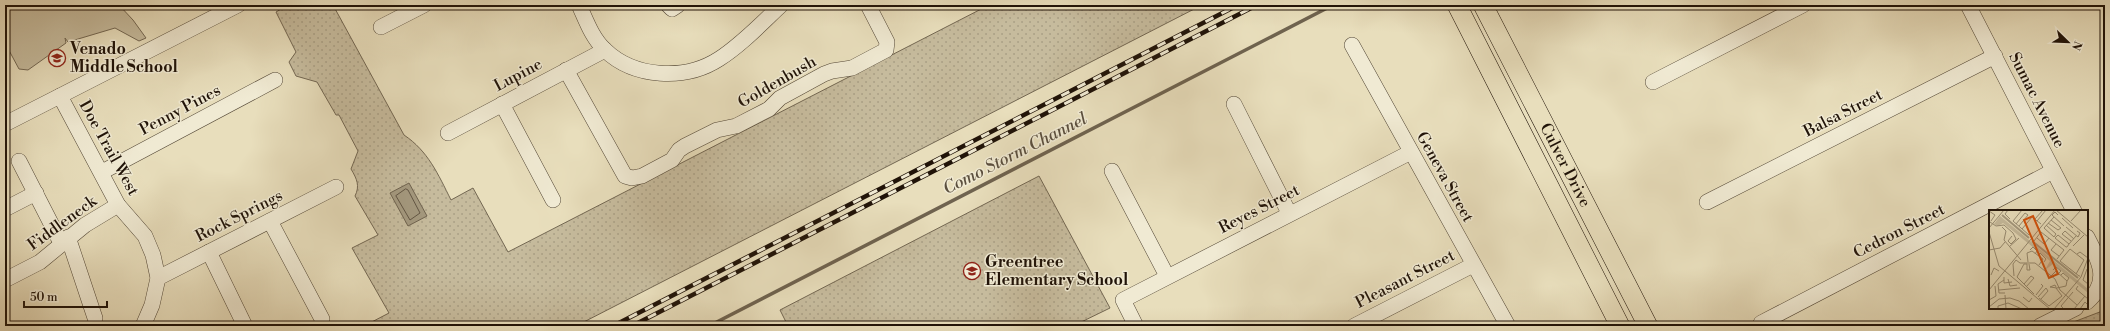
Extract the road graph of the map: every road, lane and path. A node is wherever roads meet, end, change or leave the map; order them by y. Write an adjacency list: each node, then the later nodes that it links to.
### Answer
1 (238, 5): 19 (street)
2 (424, 5): 12 (street)
3 (578, 5): 14 (street)
4 (668, 5): 5 (street)
5 (678, 5)
6 (781, 5): 14 (street)
7 (868, 5): 16 (street, Goldenbush)
8 (1457, 5): 55 (main road, Culver Drive)
9 (1483, 5): 56 (main road, Culver Drive)
10 (1804, 5): 18 (street)
11 (1968, 5): 15 (street, Sumac Avenue)
12 (381, 27)
13 (1352, 45): 24 (street, Geneva Street)
14 (605, 50): 16 (street, Lupine)
15 (1995, 56): 27 (street, Sumac Avenue); 32 (street, Balsa Street)
16 (566, 70): 20 (street, Lupine)
17 (274, 80): 28 (street, Penny Pines)
18 (1653, 82)
19 (60, 96): 22 (street); 28 (street, Doe Trail West)
20 (502, 104): 23 (street, Lupine); 31 (street)
21 (1234, 104): 36 (street)
22 (5, 124)
23 (448, 133)
24 (1412, 152): 36 (street, Reyes Street); 41 (street, Geneva Street)
25 (19, 161): 30 (street)
26 (1112, 171): 42 (street)
27 (2053, 171): 35 (street, Sumac Avenue); 49 (street, Cedron Street)
28 (102, 172): 33 (street, Doe Trail West)
29 (336, 187): 37 (street, Rock Springs)
30 (36, 193): 34 (street); 39 (street)
31 (553, 200)
32 (1707, 202)
33 (118, 205): 39 (street, Fiddleneck); 43 (street, Doe Trail West)
34 (5, 209)
35 (2073, 210)
36 (1289, 214): 42 (street, Reyes Street)
37 (270, 221): 40 (street, Rock Springs); 48 (street)
38 (2088, 239): 45 (street)
39 (65, 240): 44 (street, Fiddleneck); 47 (street)
40 (209, 252): 43 (street, Rock Springs); 51 (street)
41 (1472, 265): 53 (street, Pleasant Street); 54 (street, Geneva Street)
42 (1167, 276): 52 (street, Reyes Street)
43 (158, 278): 50 (street, Doe Trail West)
44 (5, 280)
45 (2088, 301)
46 (2074, 309): 57 (street)
47 (95, 318)
48 (322, 319)
49 (1761, 323)
50 (143, 326)
51 (245, 326)
52 (1136, 326)
53 (1354, 326)
54 (1508, 326)
55 (1620, 326)
56 (1648, 326)
57 (2040, 326)

